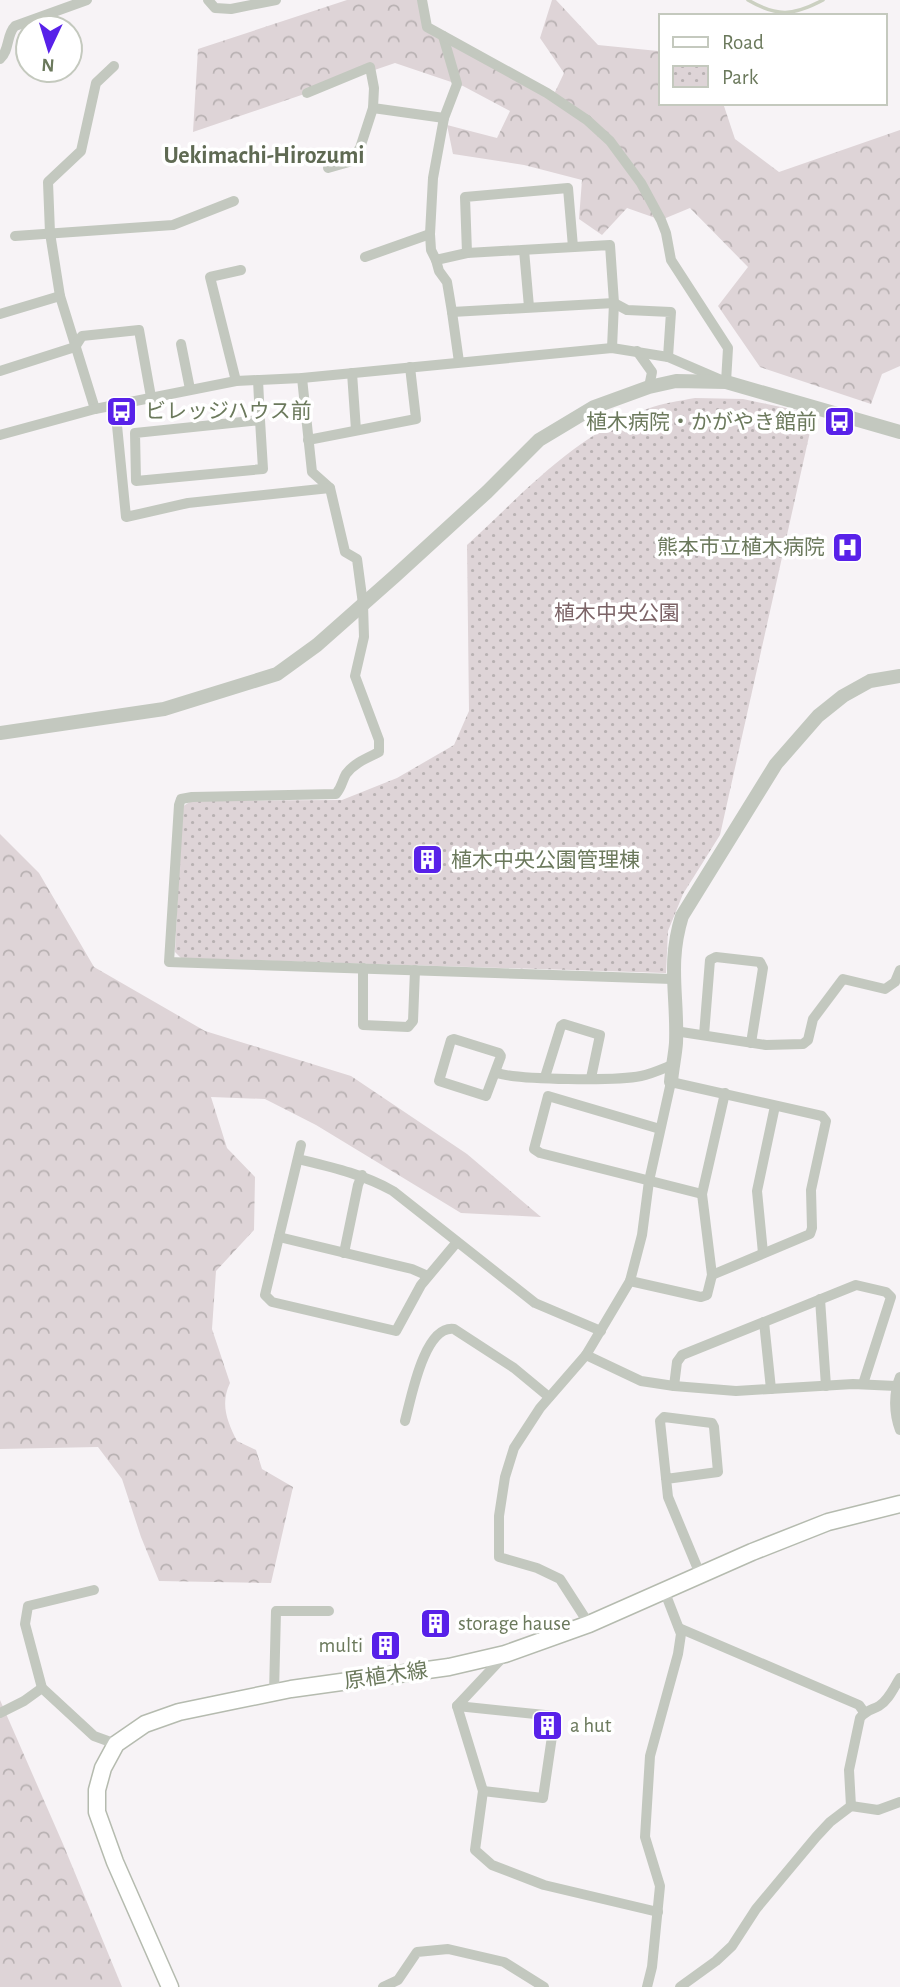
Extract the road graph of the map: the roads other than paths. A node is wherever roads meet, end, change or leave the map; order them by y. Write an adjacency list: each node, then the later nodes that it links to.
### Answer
1 (87, 0): 6 (street)
2 (208, 0): 3 (street)
3 (276, 0)
4 (422, 0): 5 (street)
5 (443, 36): 10 (street); 39 (street)
6 (0, 59)
7 (114, 66): 13 (street)
8 (307, 93): 9 (street)
9 (373, 108): 10 (street); 11 (street)
10 (444, 118): 14 (street)
11 (328, 168)
12 (234, 201): 13 (street)
13 (50, 233): 15 (street); 22 (street)
14 (430, 234): 19 (street); 20 (street)
15 (15, 236)
16 (573, 247): 17 (street); 18 (street); 23 (street)
17 (524, 250): 18 (street); 24 (street)
18 (467, 253): 20 (street)
19 (365, 257)
20 (436, 260): 25 (street)
21 (241, 270): 38 (street)
22 (60, 296): 26 (street); 28 (street)
23 (614, 303): 24 (street); 29 (street); 31 (street)
24 (529, 307): 25 (street)
25 (452, 312): 32 (street)
26 (0, 314)
27 (181, 344): 41 (street)
28 (75, 347): 34 (street); 42 (street); 44 (street)
29 (612, 348): 30 (street); 32 (street)
30 (637, 351): 31 (street); 40 (street)
31 (667, 357): 39 (street)
32 (458, 362): 33 (street)
33 (410, 367): 35 (street); 46 (street)
34 (0, 371)
35 (352, 373): 36 (street); 46 (street)
36 (302, 378): 37 (street); 49 (street)
37 (258, 380): 38 (street); 45 (street)
38 (236, 381): 41 (street)
39 (726, 382): 40 (street); 47 (street)
40 (649, 387): 51 (street)
41 (190, 389): 42 (street)
42 (151, 397): 43 (street)
43 (115, 405): 44 (street); 50 (street)
44 (95, 409): 48 (street)
45 (260, 420): 45 (street)
46 (356, 430): 49 (street)
47 (900, 432)
48 (4, 435)
49 (308, 440): 50 (street)
50 (330, 488): 51 (street)
51 (363, 604): 53 (street); 54 (street)
52 (900, 676): 57 (street)
53 (0, 733)
54 (363, 968): 55 (street); 55 (street)
55 (415, 970): 57 (street)
56 (900, 970): 60 (street)
57 (672, 979): 58 (street)
58 (675, 1031): 59 (street); 61 (street)
59 (704, 1035): 60 (street); 60 (street)
60 (751, 1043)
61 (672, 1065): 64 (street); 65 (street)
62 (497, 1073): 62 (street); 63 (street)
63 (548, 1077): 64 (street); 64 (street); 67 (street)
64 (592, 1078)
65 (671, 1082): 66 (street); 69 (street)
66 (725, 1093): 68 (street); 74 (street)
67 (548, 1096): 69 (street); 73 (street)
68 (775, 1106): 78 (street); 78 (street)
69 (660, 1129): 73 (street)
70 (301, 1145): 71 (street)
71 (298, 1159): 72 (street); 75 (street)
72 (362, 1175): 76 (street); 77 (street)
73 (649, 1181): 74 (street); 81 (street)
74 (702, 1194): 79 (street)
75 (279, 1237): 77 (street); 80 (street)
76 (457, 1242): 80 (street); 84 (street)
77 (344, 1253): 80 (street)
78 (763, 1253): 79 (street)
79 (712, 1275): 81 (street)
80 (428, 1276)
81 (630, 1281): 84 (street)
82 (820, 1299): 83 (street); 87 (street); 88 (street)
83 (764, 1322): 89 (street); 90 (street)
84 (601, 1331): 85 (street)
85 (586, 1355): 89 (street); 91 (street)
86 (898, 1382): 87 (street); 93 (street)
87 (863, 1384): 88 (street)
88 (826, 1385): 90 (street)
89 (674, 1386): 90 (street)
90 (771, 1389)
91 (549, 1397): 92 (street); 100 (street)
92 (405, 1421)
93 (900, 1430)
94 (666, 1479): 94 (street); 96 (street)
95 (900, 1504): 96 (main road, 原植木線)
96 (700, 1574): 98 (main road, 原植木線)
97 (94, 1590): 104 (street)
98 (664, 1590): 100 (main road, 原植木線); 101 (street)
99 (329, 1611): 105 (street)
100 (589, 1624): 102 (main road, 原植木線)
101 (679, 1628): 107 (street); 113 (street)
102 (505, 1654): 105 (main road, 原植木線); 106 (street)
103 (900, 1678): 107 (street)
104 (42, 1688): 108 (street); 109 (street)
105 (274, 1693): 109 (main road, 原植木線)
106 (457, 1706): 110 (street); 110 (street)
107 (864, 1712): 112 (street)
108 (0, 1713)
109 (116, 1744): 114 (main road, 原植木線)
110 (483, 1791): 113 (street)
111 (900, 1802): 112 (street)
112 (851, 1806): 118 (street)
113 (658, 1912): 117 (street)
114 (170, 1987)
115 (383, 1987): 116 (street)
116 (544, 1987)
117 (647, 1987)
118 (680, 1987)

